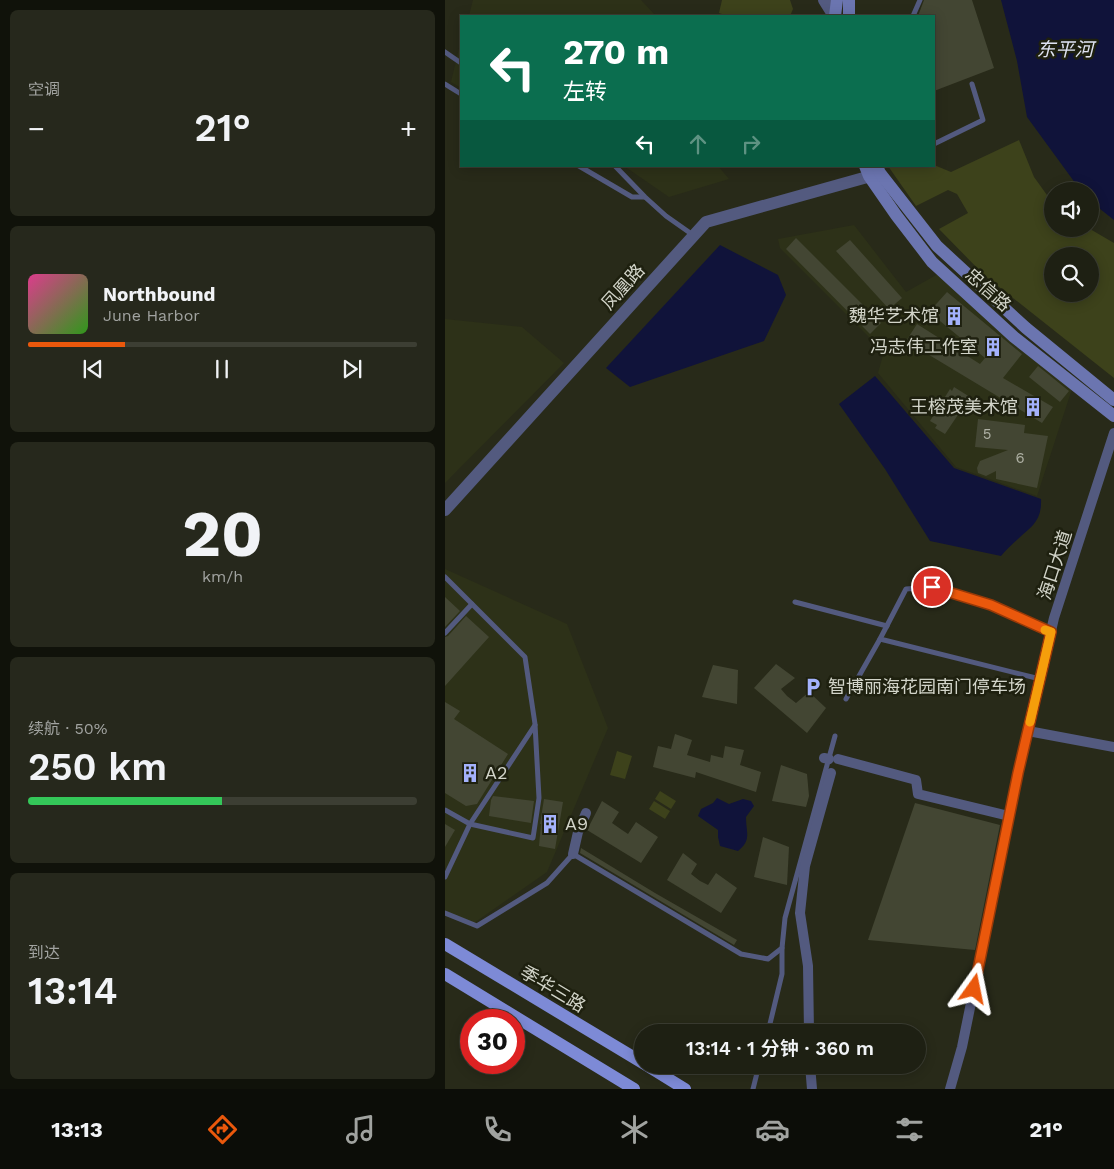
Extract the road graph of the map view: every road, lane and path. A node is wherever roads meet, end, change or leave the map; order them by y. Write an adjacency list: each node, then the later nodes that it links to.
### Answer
1 (823, 0): 5 (street)
2 (837, 0): 6 (main road)
3 (849, 0): 7 (main road)
4 (920, 0): 8 (lane)
5 (834, 15)
6 (835, 15)
7 (849, 15)
8 (913, 15)
9 (445, 52): 10 (lane)
10 (460, 62)
11 (445, 84): 13 (lane)
12 (971, 84): 14 (lane)
13 (460, 93)
14 (935, 144)
15 (581, 167): 18 (lane)
16 (616, 167): 18 (lane)
17 (873, 171): 19 (street, 凤凰路); 20 (main road, 忠信路); 21 (main road, 忠信路)
18 (645, 197): 19 (lane)
19 (694, 235): 23 (street, 凤凰路)
20 (1114, 400)
21 (1114, 416)
22 (1114, 433): 28 (street, 海口大道)
23 (445, 510)
24 (445, 577): 26 (lane)
25 (795, 602): 27 (lane)
26 (472, 604): 29 (lane); 33 (lane)
27 (887, 626): 28 (lane); 30 (lane)
28 (1051, 632): 31 (street, 海口大道)
29 (445, 634)
30 (880, 639): 31 (lane); 32 (lane)
31 (1040, 679): 34 (street, 海口大道)
32 (846, 699)
33 (535, 724): 42 (lane); 42 (lane)
34 (1028, 731): 36 (street); 41 (street, 海口大道)
35 (835, 736): 37 (lane)
36 (1114, 747)
37 (830, 758): 41 (street); 47 (lane)
38 (831, 773): 50 (street)
39 (445, 810): 42 (lane)
40 (586, 813): 43 (street)
41 (1009, 816): 59 (street, 海口大道)
42 (469, 824): 44 (lane)
43 (573, 854): 45 (lane); 47 (lane)
44 (445, 877)
45 (445, 913)
46 (445, 944): 51 (main road, 季华三路)
47 (782, 948): 49 (lane)
48 (445, 974): 55 (main road)
49 (770, 1024)
50 (809, 1024)
51 (634, 1058)
52 (661, 1074): 56 (main road)
53 (757, 1074): 57 (lane)
54 (811, 1074): 58 (street)
55 (634, 1089)
56 (685, 1089)
57 (753, 1089)
58 (812, 1089)
59 (950, 1089)

